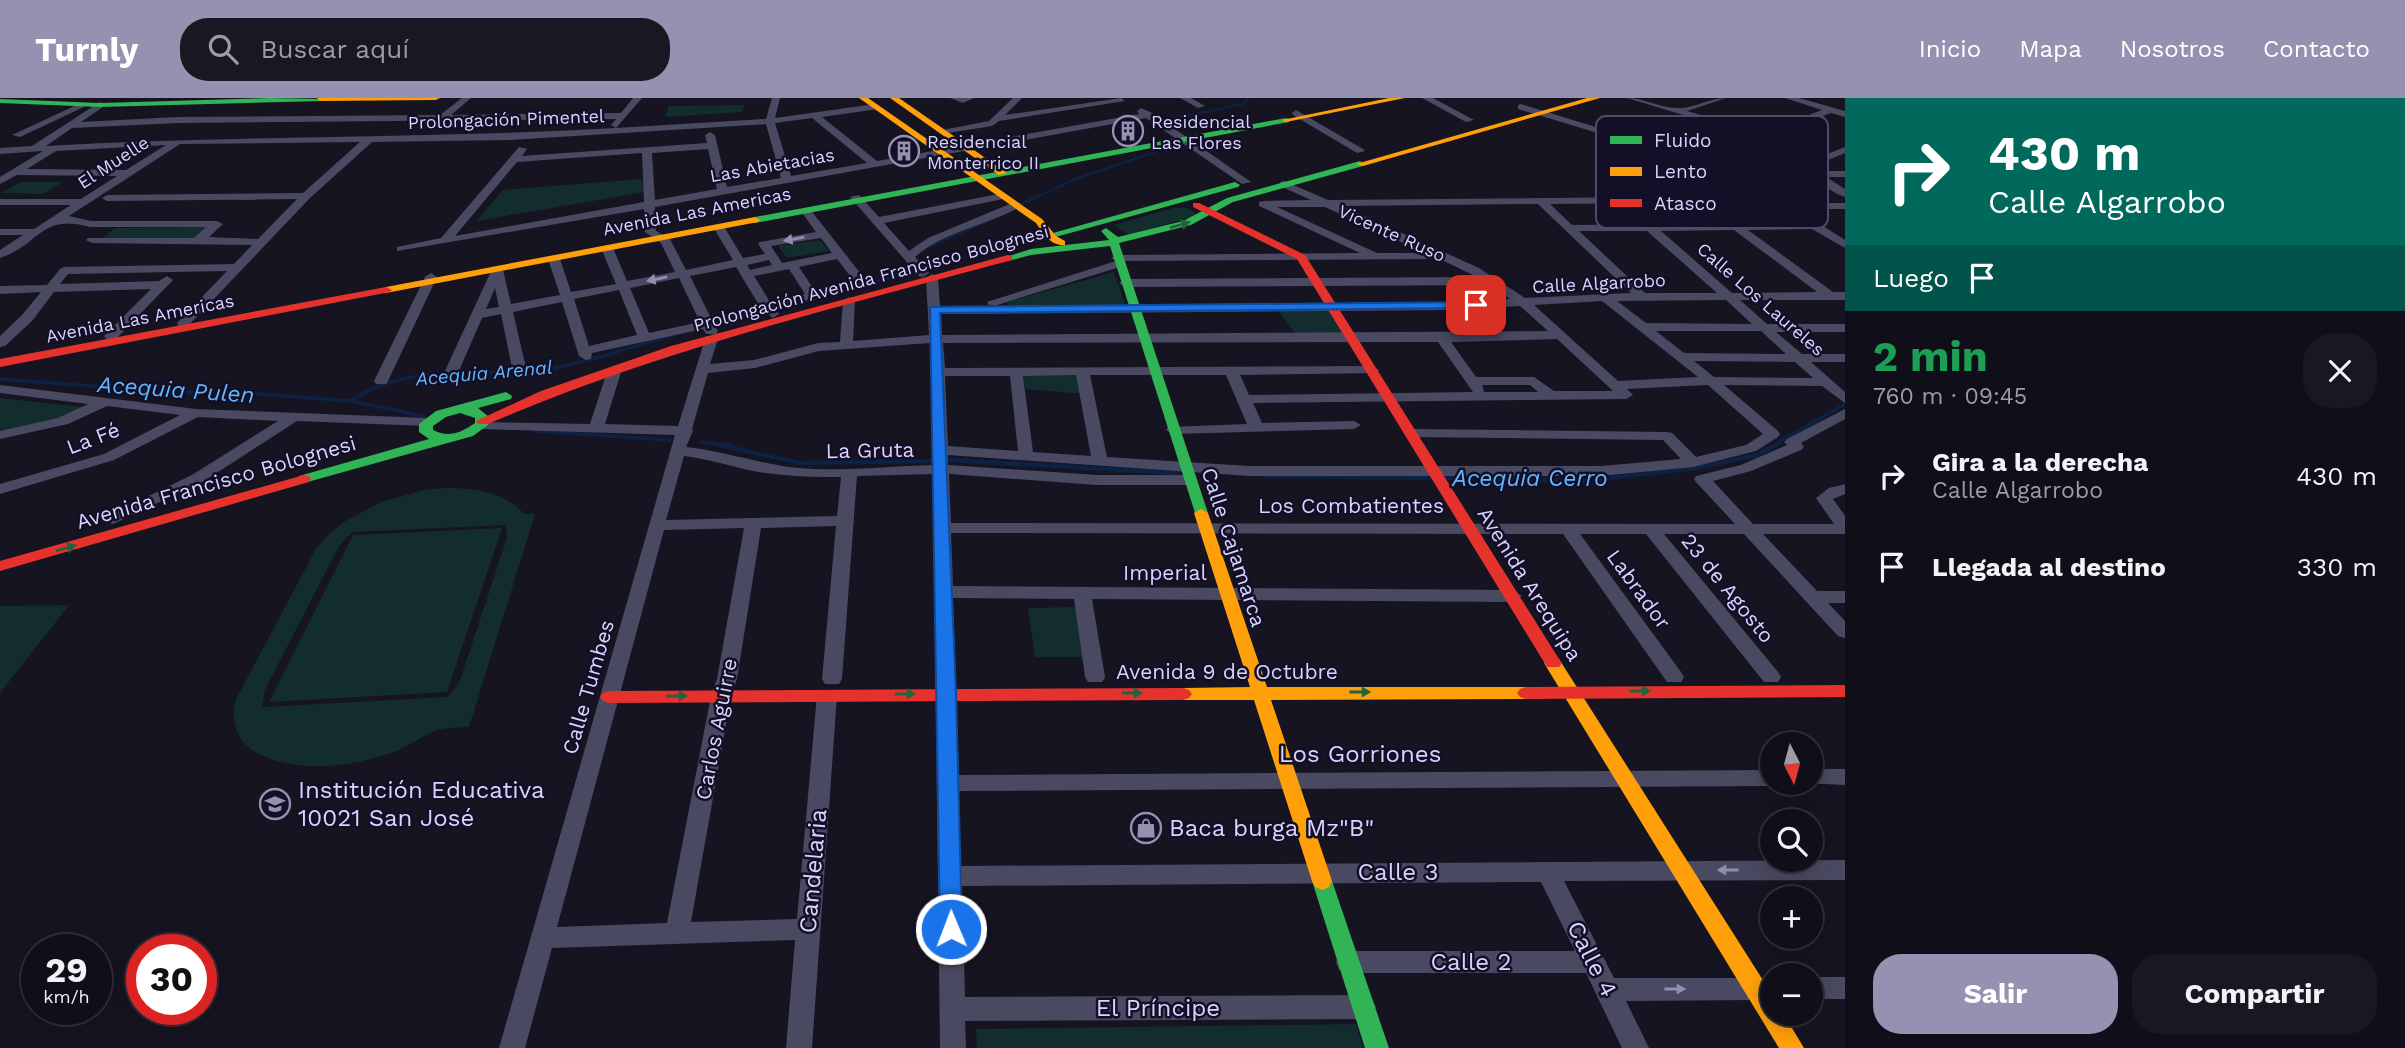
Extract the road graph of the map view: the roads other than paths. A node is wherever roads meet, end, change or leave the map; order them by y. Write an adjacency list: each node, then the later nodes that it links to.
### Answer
1 (377, 98): 2 (street); 22 (street); 42 (street)
2 (436, 98)
3 (467, 98): 41 (street)
4 (638, 98): 37 (street)
5 (776, 98): 46 (street)
6 (894, 98): 51 (street)
7 (954, 98): 8 (street)
8 (970, 98)
9 (1018, 98): 44 (street)
10 (1051, 98): 30 (street)
11 (1184, 98): 28 (street)
12 (1373, 98): 34 (street, Avenida Las Americas)
13 (1401, 98): 34 (street, Avenida Las Americas)
14 (1426, 98): 45 (street)
15 (1554, 98): 29 (street, Prolongación Avenida Francisco Bolognesi)
16 (1596, 98): 33 (street, Prolongación Avenida Francisco Bolognesi)
17 (1631, 98): 32 (street)
18 (1722, 98): 32 (street)
19 (1791, 98): 26 (street); 31 (street)
20 (0, 99): 27 (street)
21 (243, 99): 22 (street); 24 (street); 43 (street, El Muelle)
22 (320, 99)
23 (1119, 99): 30 (street); 38 (street)
24 (203, 100): 27 (street)
25 (869, 102): 36 (street, Prolongación Pimentel); 68 (street)
26 (1845, 102)
27 (92, 105): 47 (street); 53 (street)
28 (1200, 106)
29 (1521, 107): 33 (street); 45 (street, Prolongación Avenida Francisco Bolognesi)
30 (1070, 108): 44 (street)
31 (1830, 110): 35 (street); 40 (street)
32 (1677, 111): 39 (street)
33 (1542, 113): 49 (street); 79 (street, Prolongación Avenida Francisco Bolognesi)
34 (1300, 114): 54 (street, Avenida Las Americas); 67 (street)
35 (1845, 114)
36 (814, 115): 46 (street, Prolongación Pimentel); 71 (street)
37 (623, 116): 41 (street); 50 (street)
38 (1149, 116): 54 (street); 61 (street, Las Abietacias)
39 (1694, 116)
40 (1815, 116)
41 (442, 117): 42 (street); 55 (street)
42 (354, 118): 43 (street); 56 (street)
43 (211, 119): 47 (street); 58 (street, El Muelle)
44 (996, 119): 51 (street)
45 (1469, 120): 67 (street, Prolongación Avenida Francisco Bolognesi)
46 (771, 121): 48 (street, Prolongación Pimentel); 76 (street)
47 (70, 125): 53 (street)
48 (707, 125): 50 (street, Prolongación Pimentel); 59 (street)
49 (1596, 130)
50 (611, 131): 52 (street, Prolongación Pimentel)
51 (942, 131): 61 (street)
52 (533, 136): 55 (street, Prolongación Pimentel); 70 (street)
53 (53, 137): 64 (street)
54 (1179, 137): 72 (street, Avenida Las Americas); 80 (street)
55 (415, 138): 57 (street, Prolongación Pimentel)
56 (329, 139): 57 (street, Prolongación Pimentel); 58 (street, Prolongación Pimentel)
57 (369, 139): 83 (street)
58 (179, 141): 60 (street, Prolongación Pimentel); 62 (street, El Muelle)
59 (712, 146): 65 (street); 81 (street)
60 (56, 148): 62 (street); 64 (street); 73 (street)
61 (967, 148): 68 (street, Las Abietacias); 72 (street)
62 (165, 149): 74 (street, El Muelle)
63 (1845, 149): 69 (street)
64 (33, 150): 66 (street)
65 (647, 150): 70 (street); 94 (street)
66 (0, 151)
67 (1360, 151): 80 (street, Prolongación Avenida Francisco Bolognesi)
68 (940, 153): 71 (street, Las Abietacias); 75 (street)
69 (1828, 156)
70 (514, 159): 113 (street)
71 (875, 164): 76 (street, Las Abietacias)
72 (1000, 171): 75 (street, Avenida Las Americas)
73 (15, 172): 74 (street); 77 (street)
74 (128, 173): 91 (street, El Muelle)
75 (974, 176): 85 (street, Avenida Las Americas); 89 (street)
76 (787, 180): 81 (street, Las Abietacias)
77 (0, 181)
78 (1828, 183): 82 (street)
79 (1283, 184): 80 (street, Prolongación Avenida Francisco Bolognesi); 92 (street, Vicente Ruso)
80 (1245, 189): 86 (street, Prolongación Avenida Francisco Bolognesi); 93 (street); 96 (street, Prolongación Avenida Francisco Bolognesi)
81 (723, 191): 94 (street, Las Abietacias)
82 (1845, 194)
83 (306, 196): 84 (street); 129 (street)
84 (107, 198)
85 (857, 198): 95 (street, Avenida Las Americas); 98 (street); 111 (street, Avenida Las Americas)
86 (1180, 198): 96 (street); 100 (street, Prolongación Avenida Francisco Bolognesi)
87 (1539, 200): 88 (street); 92 (street); 107 (street)
88 (1596, 200)
89 (1010, 201): 98 (street); 101 (street); 103 (street)
90 (0, 202): 91 (street)
91 (82, 202): 97 (street, El Muelle)
92 (1326, 203): 93 (street); 123 (street, Vicente Ruso)
93 (1263, 204): 126 (street)
94 (649, 205): 111 (street); 113 (street, Las Abietacias)
95 (805, 210): 102 (street, Avenida Las Americas); 110 (street)
96 (1208, 211): 122 (street, Prolongación Avenida Francisco Bolognesi, one-way to 96); 125 (street)
97 (56, 219): 99 (street); 109 (street, El Muelle)
98 (877, 221): 114 (street)
99 (112, 224): 112 (street); 112 (street)
100 (1081, 225): 103 (street, Prolongación Avenida Francisco Bolognesi); 122 (street)
101 (972, 226): 114 (street); 124 (street)
102 (719, 227): 111 (street, Avenida Las Americas); 131 (street)
103 (1044, 228): 117 (street); 134 (street, Prolongación Avenida Francisco Bolognesi)
104 (1651, 228): 107 (street); 149 (street, Calle Los Laureles)
105 (1738, 228): 148 (street)
106 (1819, 228): 115 (street)
107 (1569, 229): 147 (street)
108 (0, 232): 109 (street)
109 (36, 232): 120 (street, El Muelle)
110 (824, 234): 121 (street); 128 (street, one-way to 128)
111 (658, 236): 119 (street, Avenida Las Americas); 133 (street); 135 (street, Avenida Las Americas)
112 (199, 240): 116 (street)
113 (445, 241): 118 (street, Las Abietacias)
114 (895, 241): 124 (street)
115 (1842, 241)
116 (255, 242)
117 (1073, 247): 122 (street); 134 (street, Prolongación Avenida Francisco Bolognesi)
118 (401, 248)
119 (607, 248): 127 (street, Avenida Las Americas); 140 (street)
120 (0, 255)
121 (839, 255): 128 (street); 143 (street)
122 (1117, 255): 125 (street); 138 (street, Calle Cajamarca); 153 (street)
123 (1446, 256): 126 (street); 136 (street, Vicente Ruso)
124 (909, 257): 134 (street)
125 (1301, 257): 126 (street); 137 (street, Avenida Arequipa)
126 (1378, 257)
127 (554, 259): 132 (street, Avenida Las Americas); 145 (street)
128 (781, 263): 131 (street); 143 (street)
129 (236, 267): 130 (street); 159 (street)
130 (179, 268): 139 (street); 141 (street)
131 (742, 268): 133 (street); 156 (street)
132 (497, 270): 135 (street, Avenida Las Americas); 155 (street); 158 (street)
133 (682, 274): 140 (street, one-way to 140); 163 (street)
134 (927, 276): 150 (street, Prolongación Avenida Francisco Bolognesi); 156 (street, Prolongación Avenida Francisco Bolognesi); 157 (street)
135 (431, 280): 159 (street, Avenida Las Americas); 177 (street, Avenida Las Americas); 188 (street)
136 (1491, 281): 137 (street); 151 (street, Vicente Ruso)
137 (1316, 282): 138 (street); 152 (street, Avenida Arequipa)
138 (1125, 283): 154 (street, Calle Cajamarca)
139 (162, 285): 141 (street); 165 (street)
140 (623, 286): 145 (street); 166 (street)
141 (53, 288): 142 (street); 171 (street)
142 (0, 290)
143 (812, 295): 156 (street)
144 (1845, 296): 148 (street, Calle Algarrobo)
145 (567, 297): 155 (street); 166 (street)
146 (1605, 297): 147 (street, Calle Algarrobo); 151 (street, Calle Algarrobo); 160 (street)
147 (1642, 297): 149 (street, Calle Algarrobo)
148 (1831, 297): 149 (street, Calle Algarrobo)
149 (1730, 298): 161 (street, Calle Los Laureles)
150 (849, 301): 163 (street, Prolongación Avenida Francisco Bolognesi); 172 (street)
151 (1526, 304): 152 (street, Calle Algarrobo); 164 (street, Vicente Ruso)
152 (1332, 307): 154 (street, Calle Algarrobo); 170 (street, Avenida Arequipa)
153 (972, 308): 154 (street, Calle Algarrobo); 157 (street, Calle Algarrobo)
154 (1133, 308): 167 (street, Calle Cajamarca)
155 (507, 309): 158 (street); 178 (street)
156 (769, 310): 163 (street, Prolongación Avenida Francisco Bolognesi)
157 (934, 310): 169 (street)
158 (477, 315): 187 (street)
159 (183, 323): 165 (street, Avenida Las Americas)
160 (1643, 327): 161 (street); 174 (street)
161 (1764, 328): 162 (street); 175 (street, Calle Los Laureles)
162 (1845, 328)
163 (710, 331): 166 (street); 179 (street, Prolongación Avenida Francisco Bolognesi); 180 (street, Calle Tumbes); 200 (street, Prolongación Avenida Francisco Bolognesi)
164 (1560, 335): 168 (street); 192 (street, Vicente Ruso)
165 (111, 336): 173 (street, Avenida Las Americas)
166 (645, 338)
167 (1143, 338): 169 (street); 170 (street); 182 (street, Calle Cajamarca)
168 (1442, 338): 170 (street); 189 (street)
169 (934, 339): 172 (street); 184 (street)
170 (1352, 339): 181 (street, Avenida Arequipa)
171 (0, 343)
172 (846, 345): 180 (street)
173 (0, 356)
174 (1681, 356): 175 (street); 190 (street)
175 (1798, 358): 176 (street); 191 (street, Calle Los Laureles)
176 (1845, 358)
177 (0, 363)
178 (519, 368)
179 (615, 369): 204 (street, Prolongación Avenida Francisco Bolognesi); 207 (street)
180 (704, 369): 209 (street, Calle Tumbes)
181 (1372, 370): 183 (street); 196 (street, Avenida Arequipa)
182 (1153, 371): 183 (street); 186 (street); 208 (street, Calle Cajamarca)
183 (1231, 371): 197 (street)
184 (938, 372): 185 (street); 216 (street)
185 (1016, 372): 186 (street); 214 (street)
186 (1082, 372): 215 (street)
187 (451, 373)
188 (381, 381)
189 (1472, 381): 194 (street); 195 (street)
190 (1711, 381): 191 (street); 192 (street); 217 (street)
191 (1825, 382): 199 (street, Calle Los Laureles)
192 (1614, 385): 194 (street, Vicente Ruso)
193 (0, 389): 198 (street)
194 (1551, 396): 195 (street)
195 (1483, 397): 196 (street)
196 (1389, 398): 197 (street); 210 (street, Avenida Arequipa)
197 (1244, 399): 206 (street)
198 (104, 402): 201 (street); 211 (street)
199 (1845, 403): 232 (street)
200 (460, 410): 203 (street, Prolongación Avenida Francisco Bolognesi); 204 (street)
201 (196, 413): 202 (street); 221 (street, La Fé)
202 (297, 415): 203 (street); 223 (street)
203 (426, 423): 212 (street); 223 (street, Avenida Francisco Bolognesi)
204 (482, 423): 207 (street); 212 (street, Avenida Francisco Bolognesi)
205 (1354, 425): 206 (street)
206 (1256, 427): 208 (street)
207 (596, 428): 209 (street)
208 (1173, 430): 219 (street, Calle Cajamarca)
209 (686, 431): 213 (street, Calle Tumbes)
210 (1412, 433): 217 (street); 220 (street, Avenida Arequipa)
211 (0, 435)
212 (444, 439): 235 (street, Avenida Francisco Bolognesi, one-way to 212)
213 (679, 451): 218 (street, La Gruta); 226 (street, Calle Tumbes)
214 (1026, 455): 215 (street); 216 (street)
215 (1100, 461): 219 (street)
216 (939, 462): 218 (street, La Gruta); 219 (street, La Gruta); 227 (street)
217 (1693, 462): 220 (street)
218 (849, 473): 224 (street, Candelaria)
219 (1188, 473): 220 (street); 228 (street, Calle Cajamarca)
220 (1440, 478): 229 (street, Avenida Arequipa)
221 (0, 489)
222 (1845, 489): 233 (street)
223 (113, 519): 234 (street, Avenida Francisco Bolognesi)
224 (845, 521): 225 (street); 252 (street, Candelaria)
225 (753, 524): 226 (street); 251 (street, Carlos Aguirre)
226 (657, 525): 253 (street, Calle Tumbes)
227 (941, 528): 228 (street, Los Combatientes); 236 (street)
228 (1206, 528): 229 (street, Los Combatientes); 238 (street, Calle Cajamarca)
229 (1471, 528): 230 (street, Los Combatientes); 239 (street, Avenida Arequipa)
230 (1567, 528): 231 (street, Los Combatientes); 245 (street, Labrador)
231 (1650, 528): 232 (street, Los Combatientes); 246 (street, 23 de Agosto)
232 (1746, 528): 233 (street, Los Combatientes); 240 (street)
233 (1845, 528)
234 (0, 551)
235 (0, 566)
236 (943, 592): 237 (street, Imperial); 250 (street)
237 (1082, 594): 238 (street, Imperial); 244 (street)
238 (1228, 594): 239 (street, Imperial); 249 (street, Calle Cajamarca)
239 (1513, 596): 247 (street, Avenida Arequipa)
240 (1812, 597): 241 (street); 242 (street)
241 (1845, 597)
242 (1845, 632)
243 (1845, 676): 246 (street, Avenida 9 de Octubre)
244 (1095, 677)
245 (1674, 677): 246 (street, Avenida 9 de Octubre); 247 (street, Avenida 9 de Octubre)
246 (1771, 677)
247 (1570, 679): 249 (street, Avenida 9 de Octubre, one-way to 247); 254 (street, Avenida 9 de Octubre, one-way to 254); 258 (street, Avenida Arequipa)
248 (652, 680): 253 (street)
249 (1256, 680): 250 (street, Avenida 9 de Octubre, one-way to 249); 259 (street, Calle Cajamarca)
250 (947, 682): 252 (street, Avenida 9 de Octubre, one-way to 250); 260 (street)
251 (726, 683): 252 (street, Avenida 9 de Octubre); 253 (street, Avenida 9 de Octubre, one-way to 251); 267 (street, Carlos Aguirre)
252 (830, 683): 266 (street, Candelaria)
253 (611, 689): 268 (street, Calle Tumbes)
254 (1845, 691)
255 (1845, 777): 257 (street)
256 (1760, 778): 258 (street, Los Gorriones)
257 (1824, 778)
258 (1626, 779): 259 (street, Los Gorriones); 261 (street, Avenida Arequipa)
259 (1289, 780): 260 (street, Los Gorriones); 264 (street, Calle Cajamarca)
260 (948, 782): 265 (street)
261 (1682, 870): 262 (street, Calle 3, one-way to 261); 263 (street, Calle 3); 271 (street, Avenida Arequipa)
262 (1845, 870)
263 (1547, 871): 264 (street, Calle 3); 270 (street, Calle 4)
264 (1319, 873): 265 (street, Calle 3); 269 (street, Calle Cajamarca)
265 (950, 876): 277 (street)
266 (808, 929): 267 (street); 280 (street, Candelaria)
267 (677, 933): 268 (street)
268 (542, 938): 279 (street, Calle Tumbes)
269 (1348, 962): 270 (street, Calle 2); 276 (street, Calle Cajamarca)
270 (1593, 962): 275 (street, Calle 4)
271 (1760, 983)
272 (1823, 988): 273 (street)
273 (1845, 988)
274 (1760, 989): 275 (street, one-way to 274)
275 (1607, 990): 283 (street, Calle 4)
276 (1363, 1007): 277 (street, El Príncipe); 282 (street, Calle Cajamarca)
277 (952, 1009): 281 (street)
278 (1782, 1026): 284 (street, Avenida Arequipa)
279 (512, 1048)
280 (799, 1048)
281 (953, 1048)
282 (1377, 1048)
283 (1636, 1048)
284 (1792, 1048)

